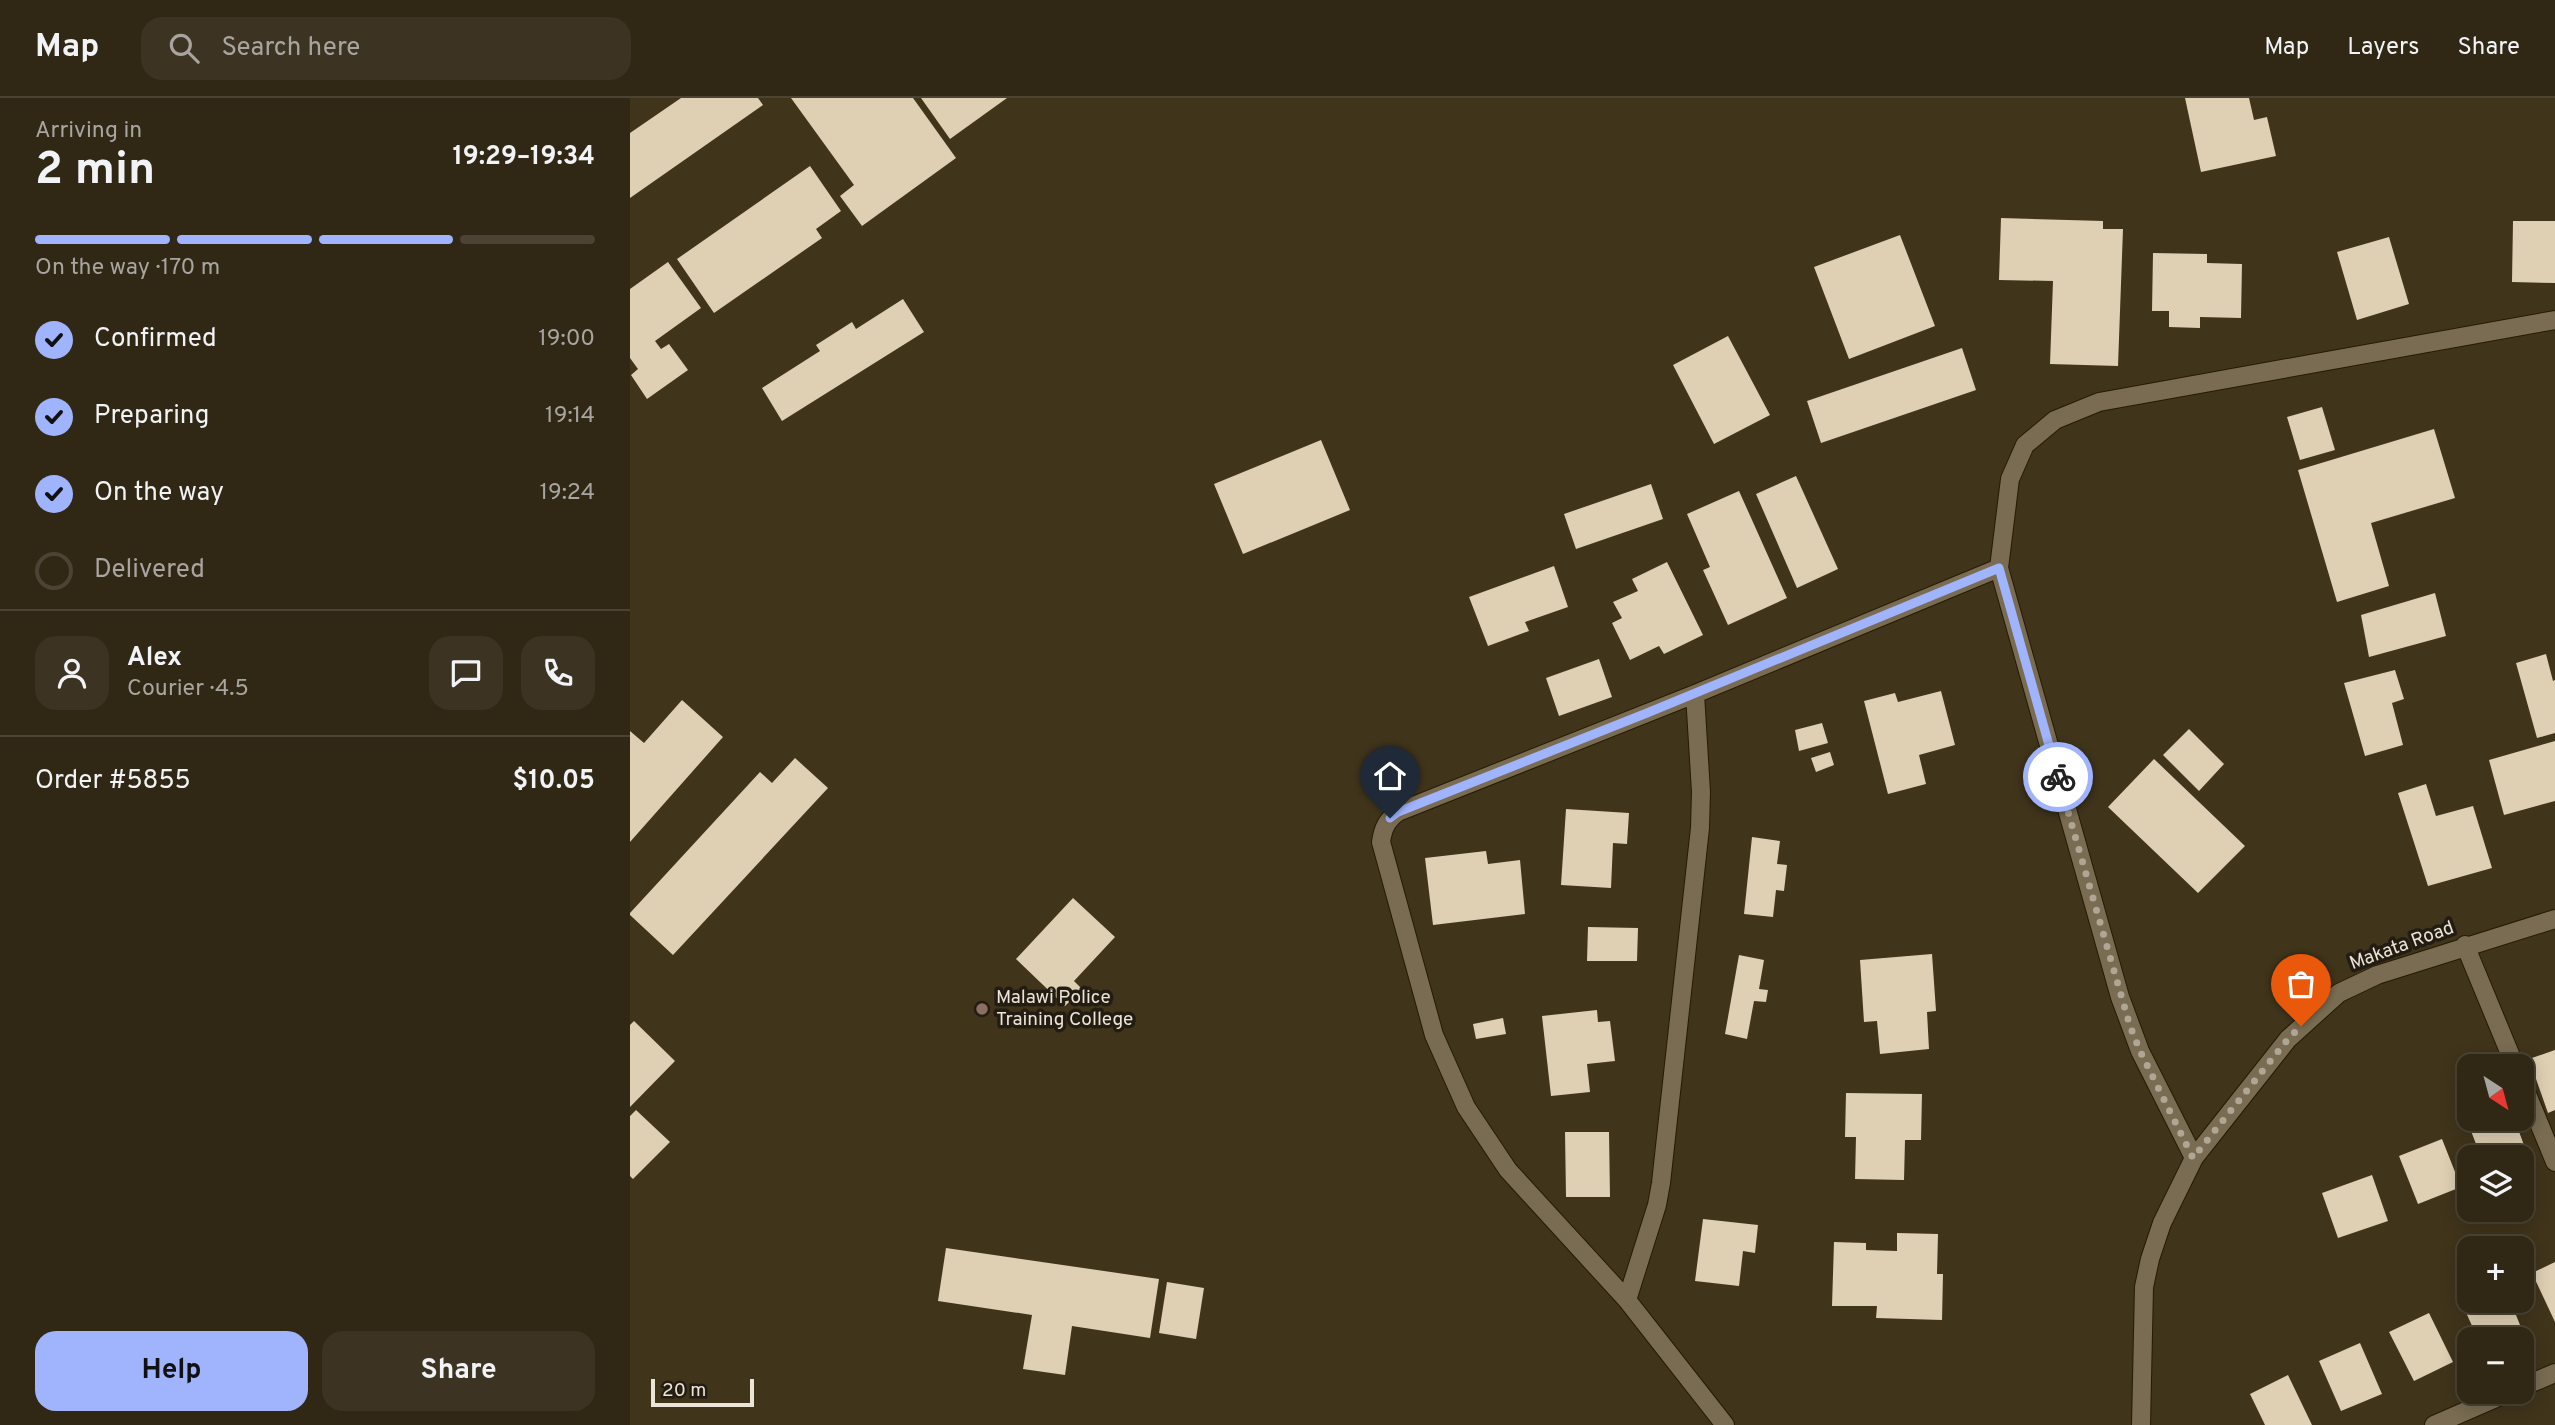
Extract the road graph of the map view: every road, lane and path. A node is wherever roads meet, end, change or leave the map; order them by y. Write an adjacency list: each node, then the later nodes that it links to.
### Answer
1 (2555, 320): 2 (street)
2 (1999, 568): 3 (street); 8 (street)
3 (1695, 694): 10 (street); 10 (street)
4 (2555, 919): 5 (street, Makata Road)
5 (2465, 945): 6 (street); 8 (street, Makata Road)
6 (2510, 1054)
7 (2534, 1111): 9 (street)
8 (2193, 1158): 15 (street, Makata Road)
9 (2555, 1162)
10 (1627, 1300): 14 (street)
11 (2555, 1373): 12 (street)
12 (2534, 1382)
13 (2482, 1404): 16 (street)
14 (1725, 1425)
15 (2141, 1425)
16 (2434, 1425)

